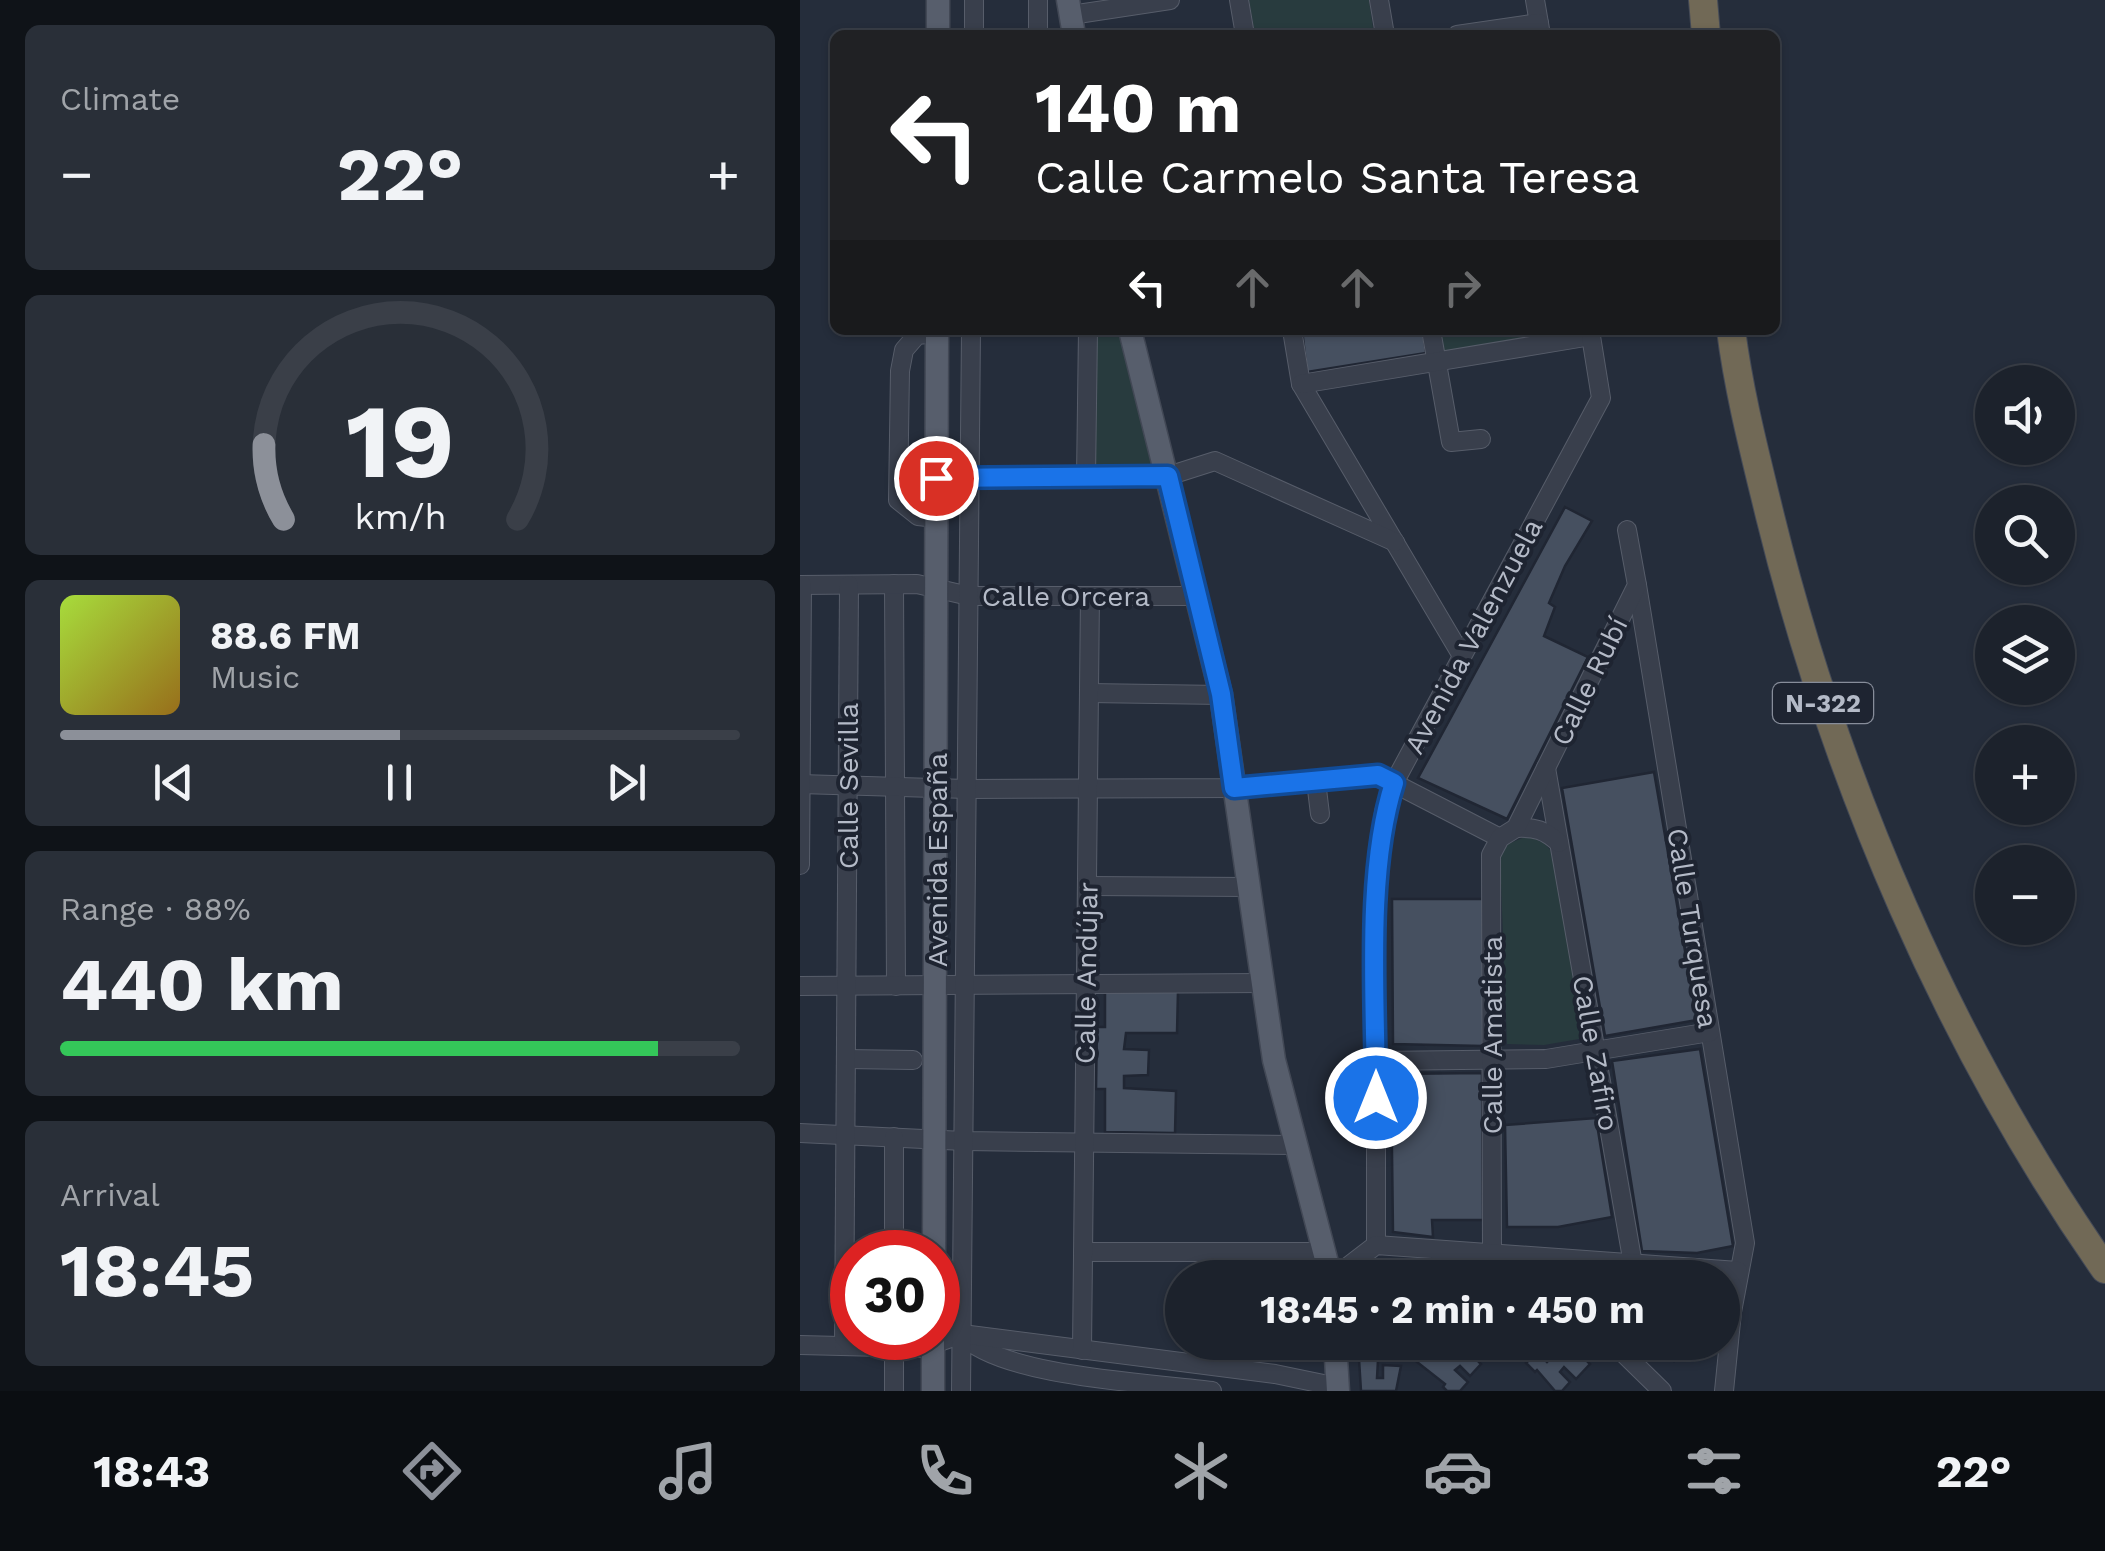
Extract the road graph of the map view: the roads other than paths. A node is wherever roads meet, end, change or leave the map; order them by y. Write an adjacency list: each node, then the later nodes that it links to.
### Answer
1 (938, 0): 11 (main road)
2 (974, 0): 12 (street)
3 (1038, 0): 13 (street)
4 (1170, 0): 9 (street)
5 (1239, 0): 14 (street)
6 (1379, 0): 15 (street)
7 (1535, 0): 10 (street)
8 (1703, 0): 16 (highway)
9 (1071, 17)
10 (1540, 29)
11 (938, 30)
12 (974, 30)
13 (1038, 30)
14 (1243, 30)
15 (1383, 30)
16 (1706, 30)
17 (916, 335): 34 (street)
18 (937, 335): 32 (main road, Avenida España)
19 (971, 335): 33 (street, Avenida España)
20 (1088, 335): 31 (street)
21 (1131, 335): 30 (main road)
22 (1293, 335): 28 (street)
23 (1432, 335): 27 (street)
24 (1580, 335): 27 (street)
25 (1591, 335): 45 (street, Avenida Valenzuela)
26 (1732, 335): 96 (highway, N-322)
27 (1436, 360): 28 (street); 29 (street)
28 (1300, 384): 36 (street)
29 (1481, 439)
30 (1168, 476): 31 (street); 36 (street); 44 (main road)
31 (1086, 477): 33 (street)
32 (936, 478): 33 (street); 34 (main road, Avenida España)
33 (970, 478): 42 (street, Avenida España)
34 (936, 518): 41 (main road, Avenida España)
35 (1627, 530): 40 (street, Calle Rubí)
36 (1395, 542): 45 (street)
37 (894, 584): 39 (street, Calle Orcera); 41 (street, Calle Orcera); 53 (street, Avenida España)
38 (801, 585): 39 (street, Calle Orcera); 51 (street)
39 (850, 585): 52 (street, Calle Sevilla)
40 (1637, 585): 48 (street, Calle Rubí); 71 (street, Calle Turquesa)
41 (936, 590): 42 (street, Calle Orcera); 54 (main road, Avenida España)
42 (968, 596): 43 (street, Calle Orcera); 57 (street, Avenida España)
43 (1090, 596): 44 (street, Calle Orcera); 46 (street, Calle Andújar)
44 (1197, 596): 47 (main road)
45 (1462, 656): 50 (street, Avenida Valenzuela)
46 (1090, 693): 47 (street); 55 (street, Calle Andújar)
47 (1221, 694): 56 (main road)
48 (1546, 768): 59 (street, Calle Rubí); 60 (street, Calle Zafiro)
49 (1316, 781): 50 (street); 56 (street); 58 (street)
50 (1394, 783): 59 (street); 76 (street, Avenida Valenzuela)
51 (800, 784): 52 (street); 61 (street)
52 (848, 784): 53 (street); 69 (street, Calle Sevilla)
53 (897, 785): 54 (street); 70 (street, Avenida España)
54 (935, 786): 57 (street); 67 (main road, Avenida España)
55 (1088, 788): 56 (street); 57 (street); 62 (street, Calle Andújar)
56 (1234, 788): 63 (main road)
57 (967, 789): 66 (street, Avenida España)
58 (1320, 814)
59 (1508, 833): 60 (street); 75 (street, Calle Amatista)
60 (1559, 843): 72 (street, Calle Zafiro)
61 (800, 866)
62 (1087, 886): 63 (street); 64 (street, Calle Andújar)
63 (1248, 887): 65 (main road)
64 (1086, 982): 65 (street); 66 (street); 82 (street, Calle Andújar)
65 (1262, 982): 83 (main road)
66 (967, 984): 67 (street); 81 (street, Avenida España)
67 (934, 985): 70 (street); 80 (main road, Avenida España)
68 (800, 986): 69 (street)
69 (847, 986): 70 (street); 73 (street, Calle Sevilla)
70 (896, 986)
71 (1710, 1032): 72 (street); 95 (street, Calle Turquesa)
72 (1596, 1052): 75 (street); 94 (street, Calle Zafiro)
73 (846, 1059): 74 (street); 78 (street, Calle Sevilla)
74 (913, 1060)
75 (1492, 1060): 76 (street); 90 (street, Calle Amatista)
76 (1376, 1061): 87 (street, Avenida Valenzuela)
77 (800, 1133): 78 (street)
78 (845, 1136): 79 (street); 84 (street, Calle Sevilla)
79 (894, 1137): 80 (street); 85 (street)
80 (934, 1139): 81 (street); 86 (main road, Avenida España)
81 (964, 1141): 82 (street); 97 (street, Avenida España)
82 (1084, 1142): 83 (street); 88 (street, Calle Andújar)
83 (1294, 1145): 89 (main road)
84 (845, 1230)
85 (894, 1230)
86 (934, 1230)
87 (1376, 1246): 90 (street); 92 (street)
88 (1083, 1252): 89 (street); 101 (street, Calle Andújar)
89 (1324, 1252): 91 (main road)
90 (1492, 1254): 93 (street)
91 (1326, 1260)
92 (1357, 1260)
93 (1577, 1260)
94 (1632, 1260)
95 (1740, 1263)
96 (2105, 1269)
97 (962, 1334): 98 (street); 107 (street); 112 (street, Avenida España)
98 (1038, 1344): 101 (street); 107 (street)
99 (800, 1345): 100 (street)
100 (830, 1345)
101 (1082, 1350): 108 (street)
102 (894, 1360): 110 (street)
103 (933, 1360): 111 (main road)
104 (1336, 1360): 109 (main road)
105 (1630, 1360): 114 (street)
106 (1728, 1360): 115 (street, Calle Turquesa)
107 (1040, 1368): 113 (street)
108 (1284, 1383): 109 (street)
109 (1338, 1389)
110 (894, 1391)
111 (933, 1391)
112 (961, 1391)
113 (1212, 1391)
114 (1662, 1391)
115 (1724, 1391)

